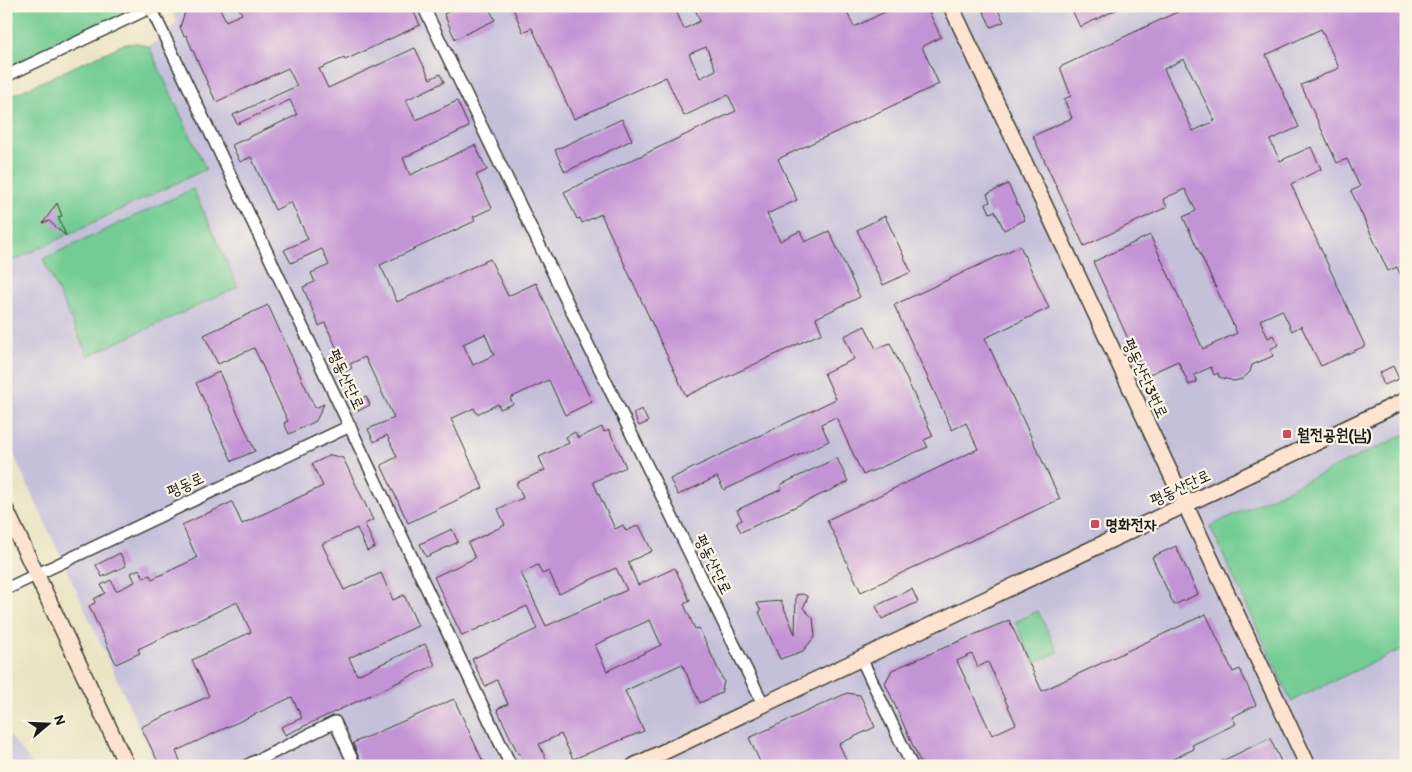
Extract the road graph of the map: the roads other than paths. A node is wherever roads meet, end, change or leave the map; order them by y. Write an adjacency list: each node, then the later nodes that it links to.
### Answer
1 (423, 6): 12 (street, 평동산단로)
2 (951, 6): 7 (street, 평동산단3번로)
3 (152, 7): 4 (street); 6 (street, 평동산단로)
4 (6, 76)
5 (1406, 400): 7 (street, 평동산단로)
6 (350, 426): 9 (street, 평동로); 16 (street, 평동산단로)
7 (1186, 503): 11 (street, 평동산단로); 19 (street, 평동산단3번로)
8 (6, 510): 9 (street)
9 (36, 575): 10 (street, 평동로); 13 (street)
10 (6, 589)
11 (862, 660): 12 (street, 평동산단로); 18 (street)
12 (764, 706): 17 (street, 평동산단로)
13 (127, 766)
14 (246, 766): 15 (street)
15 (356, 766)
16 (511, 766)
17 (634, 766)
18 (912, 766)
19 (1308, 766)

